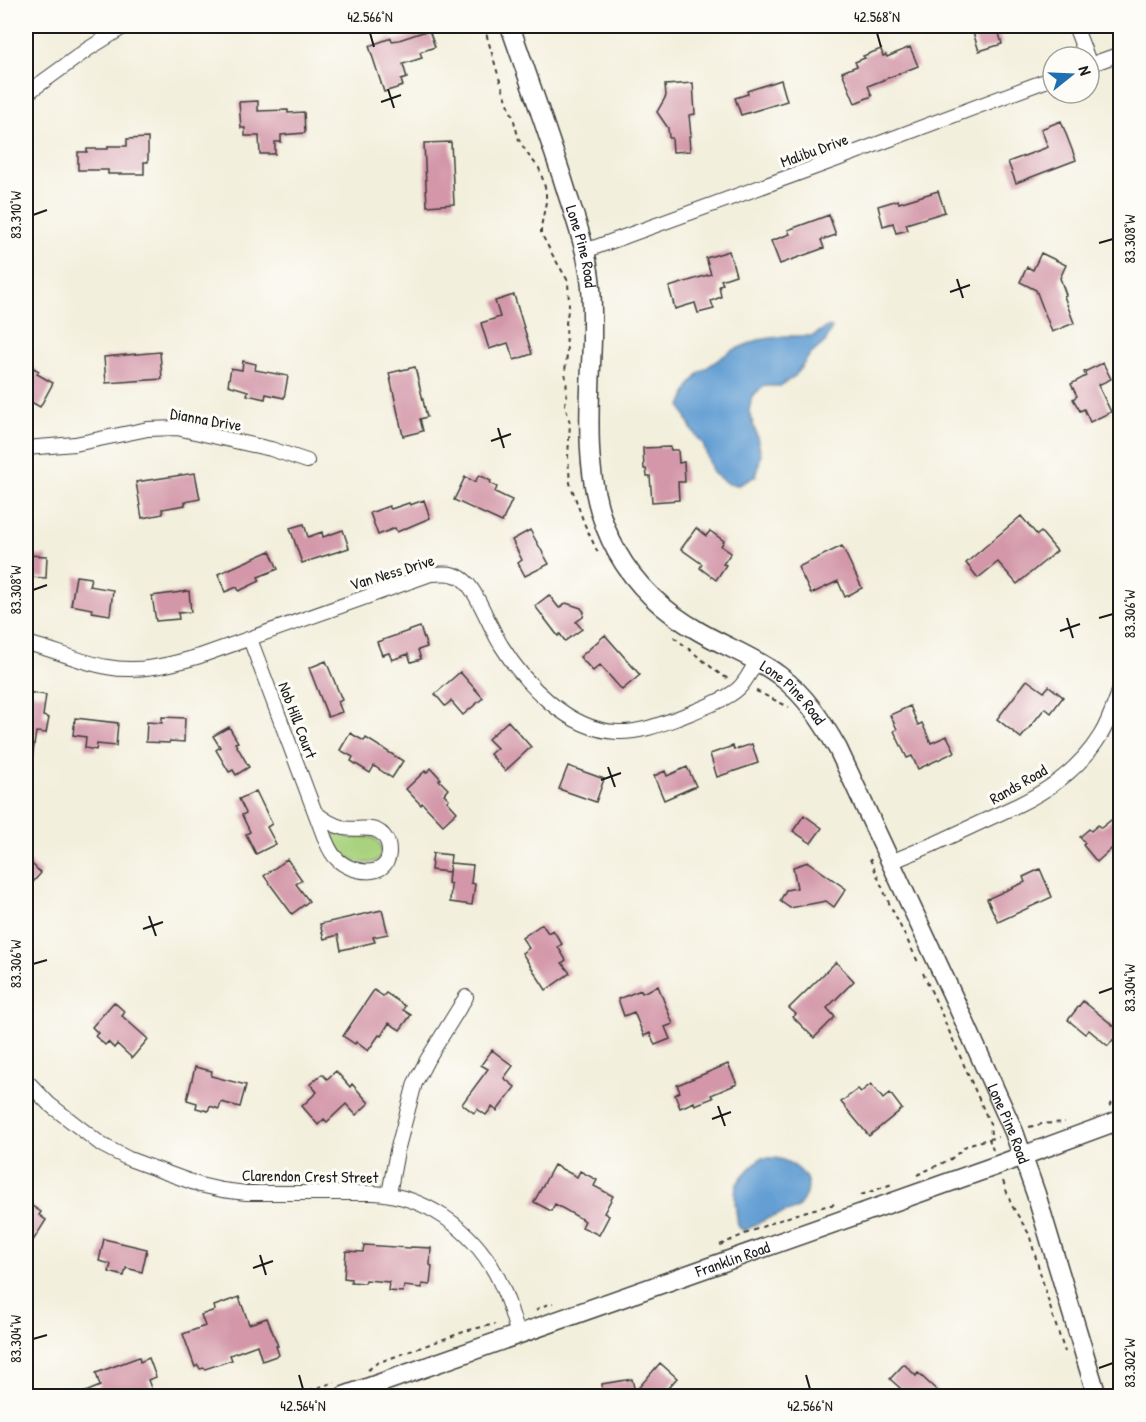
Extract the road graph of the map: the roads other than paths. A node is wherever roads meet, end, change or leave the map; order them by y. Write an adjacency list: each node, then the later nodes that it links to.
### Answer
1 (125, 26): 8 (street)
2 (510, 26): 9 (street, Lone Pine Road)
3 (1075, 26): 4 (street)
4 (1082, 45)
5 (1120, 54): 6 (street)
6 (1101, 59)
7 (1041, 82): 9 (street, Malibu Drive)
8 (26, 94)
9 (585, 251): 14 (street, Lone Pine Road)
10 (26, 448): 11 (street, Dianna Drive)
11 (307, 461)
12 (250, 639): 13 (street, Van Ness Drive); 14 (street, Van Ness Drive); 16 (street, Nob Hill Court)
13 (26, 643)
14 (757, 661): 17 (street, Lone Pine Road)
15 (1120, 689): 17 (street, Rands Road)
16 (315, 812): 16 (street, Nob Hill Court)
17 (891, 862): 21 (street, Lone Pine Road)
18 (466, 997): 22 (street)
19 (26, 1080): 22 (street, Clarendon Crest Street)
20 (1120, 1120): 21 (street, Franklin Road)
21 (1023, 1156): 23 (street, Franklin Road); 25 (street, Lone Pine Road)
22 (389, 1194): 23 (street, Clarendon Crest Street)
23 (518, 1335): 24 (street, Franklin Road)
24 (342, 1389)
25 (1097, 1396)

